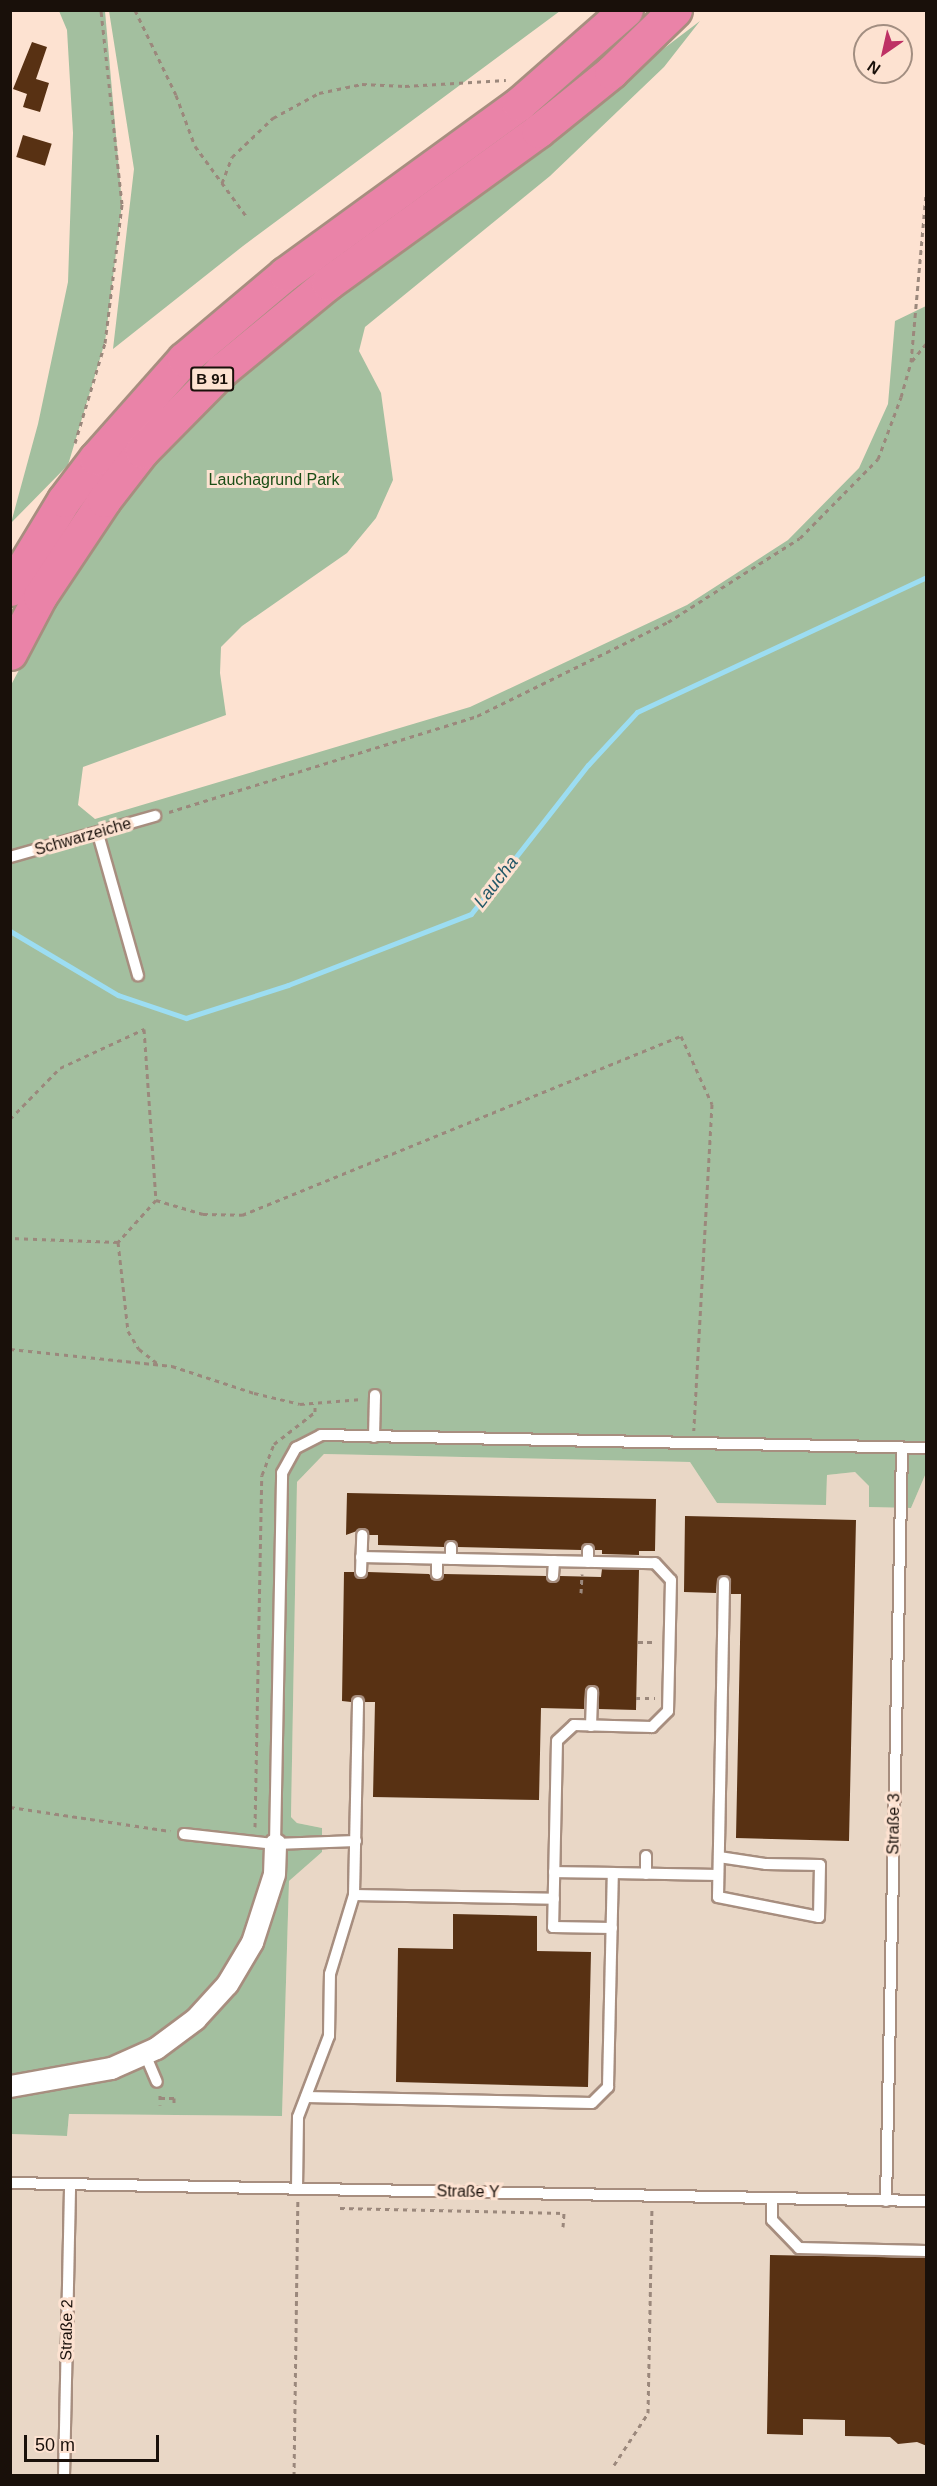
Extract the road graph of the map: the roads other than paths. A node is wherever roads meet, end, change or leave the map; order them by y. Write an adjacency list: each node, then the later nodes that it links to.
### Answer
1 (626, 10): 3 (highway, B 91)
2 (675, 10): 4 (highway, B 91)
3 (10, 589)
4 (10, 653)
5 (155, 816): 6 (lane, Schwarzeiche)
6 (98, 834): 7 (lane, Schwarzeiche); 8 (lane)
7 (10, 857)
8 (138, 975)
9 (375, 1397): 10 (lane)
10 (375, 1437): 11 (lane); 30 (lane)
11 (902, 1448): 12 (lane); 48 (lane, Straße 3)
12 (927, 1448)
13 (362, 1535): 16 (lane)
14 (451, 1547): 18 (lane)
15 (588, 1550): 20 (lane)
16 (361, 1557): 17 (lane); 21 (lane)
17 (437, 1559): 18 (lane); 22 (lane)
18 (451, 1559): 19 (lane)
19 (554, 1561): 20 (lane); 23 (lane)
20 (585, 1562): 27 (lane)
21 (361, 1572)
22 (437, 1574)
23 (554, 1576)
24 (724, 1582): 32 (lane)
25 (592, 1692): 27 (lane)
26 (358, 1702): 29 (lane)
27 (591, 1726): 33 (lane)
28 (184, 1833): 30 (lane)
29 (356, 1841): 30 (lane); 37 (lane)
30 (265, 1843): 40 (street)
31 (646, 1856): 35 (lane)
32 (719, 1857): 36 (lane); 36 (lane)
33 (554, 1872): 34 (lane); 38 (lane)
34 (613, 1873): 35 (lane); 39 (lane)
35 (646, 1874): 36 (lane)
36 (718, 1875)
37 (354, 1895): 38 (lane); 43 (lane)
38 (554, 1899): 39 (lane)
39 (612, 1928): 43 (lane)
40 (145, 2054): 41 (lane); 42 (street)
41 (157, 2082)
42 (10, 2086)
43 (306, 2097): 46 (lane)
44 (10, 2182): 45 (lane, Straße Y)
45 (70, 2184): 46 (lane, Straße Y); 51 (lane, Straße 2)
46 (297, 2189): 47 (lane, Straße Y)
47 (772, 2198): 48 (lane, Straße Y); 50 (lane)
48 (886, 2200): 49 (lane, Straße Y)
49 (927, 2201)
50 (927, 2251)
51 (64, 2475)

